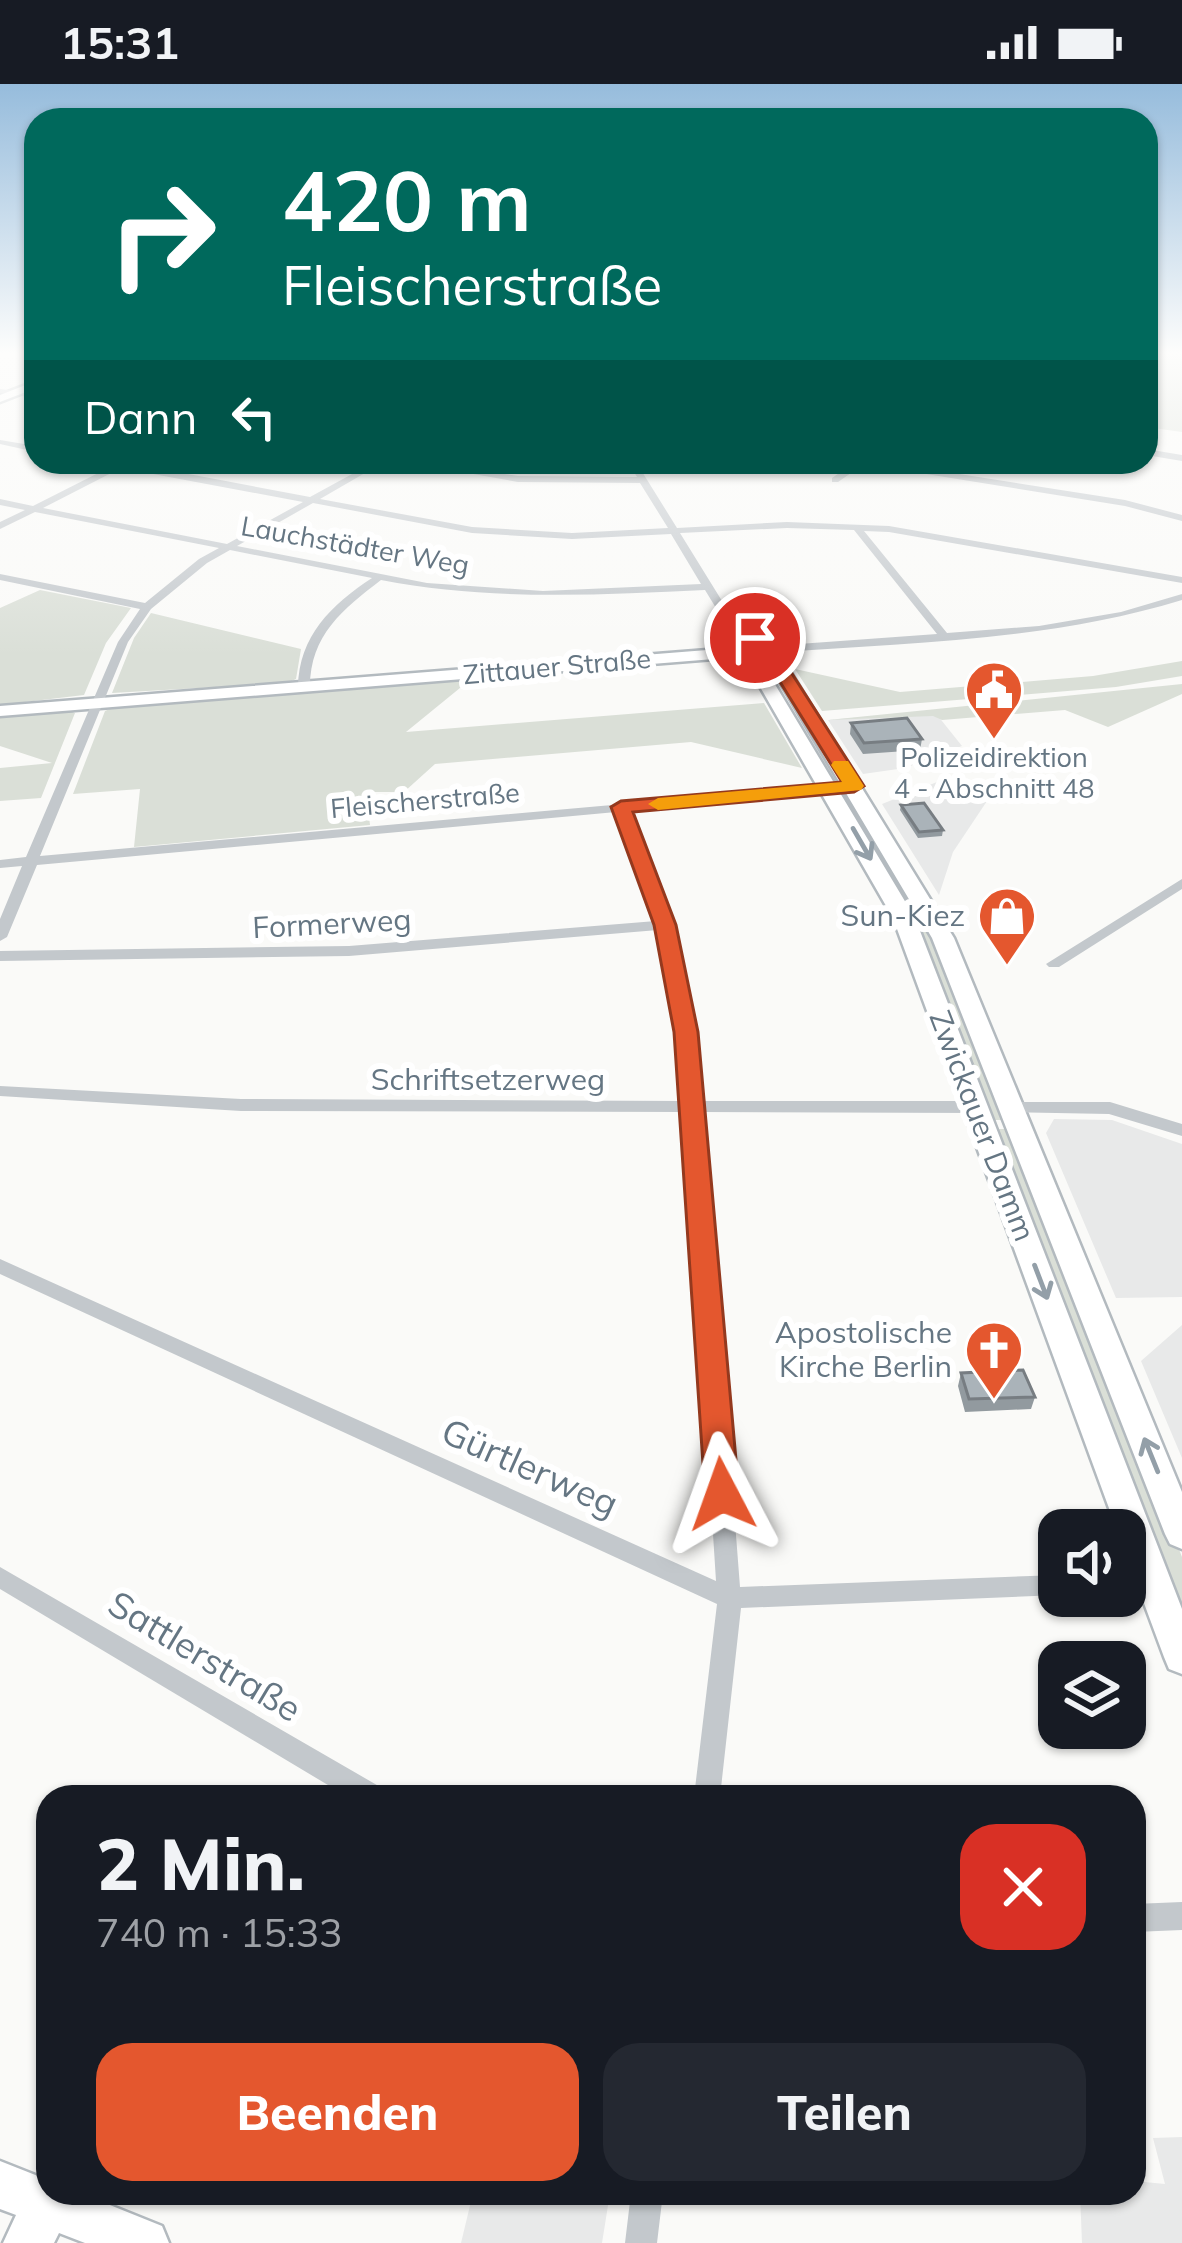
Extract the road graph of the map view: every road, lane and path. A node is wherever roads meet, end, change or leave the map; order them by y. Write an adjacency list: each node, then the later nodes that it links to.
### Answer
1 (104, 474): 12 (street)
2 (174, 474): 10 (street)
3 (358, 474): 10 (street)
4 (486, 474): 8 (street)
5 (640, 474): 8 (street, Zwickauer Damm)
6 (845, 474): 9 (street)
7 (941, 474): 13 (street)
8 (644, 480): 16 (street, Zwickauer Damm)
9 (835, 480)
10 (310, 501): 16 (street); 17 (street)
11 (0, 502): 12 (street, Lauchstädter Weg)
12 (34, 509): 14 (street); 17 (street, Lauchstädter Weg)
13 (1182, 518)
14 (0, 526)
15 (856, 527): 16 (street); 20 (street); 25 (street)
16 (674, 531): 21 (street, Zwickauer Damm)
17 (225, 548): 19 (street, Lauchstädter Weg); 23 (street)
18 (0, 577): 23 (street)
19 (377, 579): 21 (street, Lauchstädter Weg); 28 (street)
20 (1182, 580)
21 (707, 587): 24 (street, Zwickauer Damm)
22 (1182, 597): 25 (street, Zittauer Straße)
23 (147, 607): 29 (street)
24 (728, 622): 26 (street, Zwickauer Damm); 27 (street, Zwickauer Damm)
25 (945, 637): 26 (street, Zittauer Straße)
26 (769, 650): 27 (street, Zittauer Straße); 31 (street, Zwickauer Damm)
27 (748, 652): 28 (street, Zittauer Straße); 31 (street, Zwickauer Damm)
28 (304, 687): 29 (street, Zittauer Straße)
29 (96, 703): 30 (street, Zittauer Straße); 33 (street)
30 (0, 710)
31 (842, 787): 32 (street, Fleischerstraße); 42 (street, Zwickauer Damm, one-way to 42); 43 (street, Zwickauer Damm)
32 (621, 807): 33 (street, Fleischerstraße); 36 (street)
33 (31, 861): 34 (street, Fleischerstraße); 37 (street)
34 (0, 864)
35 (1182, 883): 39 (street)
36 (665, 925): 38 (street, Formerweg); 41 (street)
37 (0, 937)
38 (0, 956)
39 (1054, 964)
40 (0, 1091): 41 (street, Schriftsetzerweg)
41 (692, 1107): 42 (street, Schriftsetzerweg); 51 (street)
42 (976, 1107): 49 (street, Zwickauer Damm, one-way to 49)
43 (1015, 1108): 44 (street); 46 (street, Zwickauer Damm, one-way to 43)
44 (1182, 1130)
45 (0, 1266): 51 (street, Gürtlerweg)
46 (1182, 1534)
47 (0, 1576): 53 (street, Sattlerstraße)
48 (1146, 1582): 49 (street)
49 (1154, 1582): 52 (street, Zwickauer Damm)
50 (1038, 1586): 51 (street, Gürtlerweg)
51 (729, 1598): 54 (street)
52 (1182, 1657)
53 (353, 1785)
54 (707, 1785)
55 (1182, 1916): 56 (street)
56 (1146, 1918)
57 (0, 2185): 59 (street)
58 (645, 2205): 61 (street)
59 (38, 2224): 60 (street)
60 (146, 2243)
61 (640, 2243)

